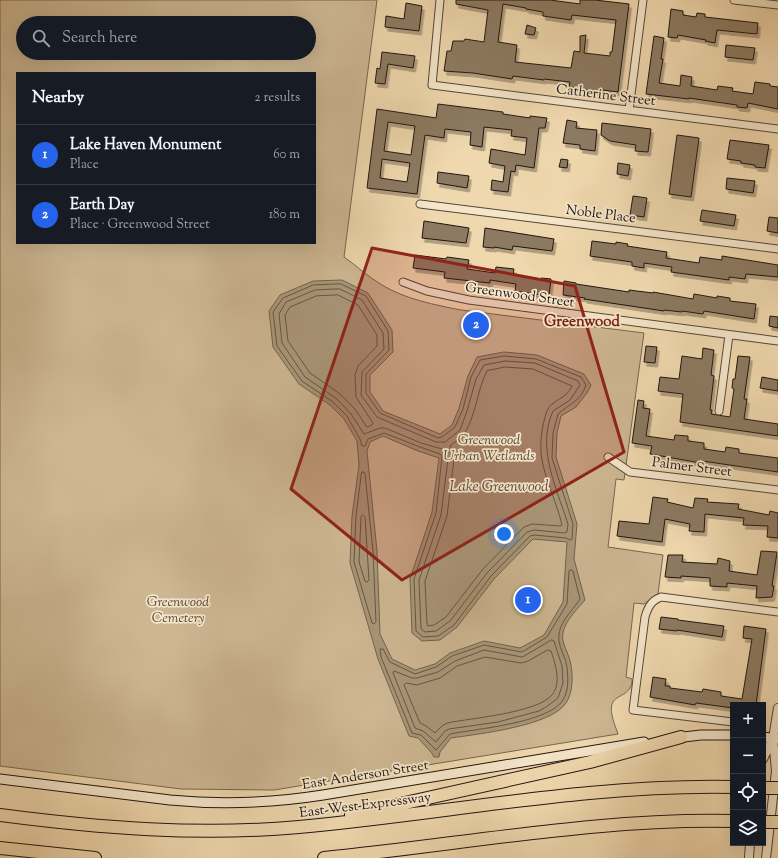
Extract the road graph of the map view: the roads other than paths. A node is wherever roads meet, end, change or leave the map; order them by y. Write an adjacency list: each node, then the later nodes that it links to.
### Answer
1 (440, 0): 5 (street, Catherine Street)
2 (643, 0): 5 (street)
3 (734, 0): 4 (street)
4 (778, 5)
5 (629, 110): 6 (street, Catherine Street)
6 (778, 129)
7 (420, 204): 8 (street, Noble Place)
8 (778, 249)
9 (403, 282): 10 (street, Greenwood Street)
10 (729, 335): 11 (street, Greenwood Street); 12 (street)
11 (778, 341)
12 (719, 411)
13 (608, 457): 14 (street, Palmer Street)
14 (778, 490)
15 (778, 612): 17 (street)
16 (778, 708): 21 (street)
17 (730, 722)
18 (730, 735): 19 (main road, East Anderson Street)
19 (681, 737): 23 (main road, East Anderson Street); 32 (highway)
20 (766, 737): 21 (main road)
21 (776, 738): 22 (street); 39 (street)
22 (766, 754)
23 (0, 779)
24 (730, 787): 32 (highway, East-West Expressway)
25 (766, 788): 26 (highway, bridge)
26 (778, 788)
27 (0, 808): 33 (highway)
28 (0, 815): 33 (highway, East-West Expressway)
29 (730, 821): 37 (highway)
30 (766, 822): 31 (highway, bridge)
31 (778, 822)
32 (300, 827): 33 (highway, East-West Expressway)
33 (122, 828)
34 (750, 846): 38 (street)
35 (0, 848): 36 (highway)
36 (95, 858)
37 (324, 858)
38 (749, 858)
39 (766, 858)

